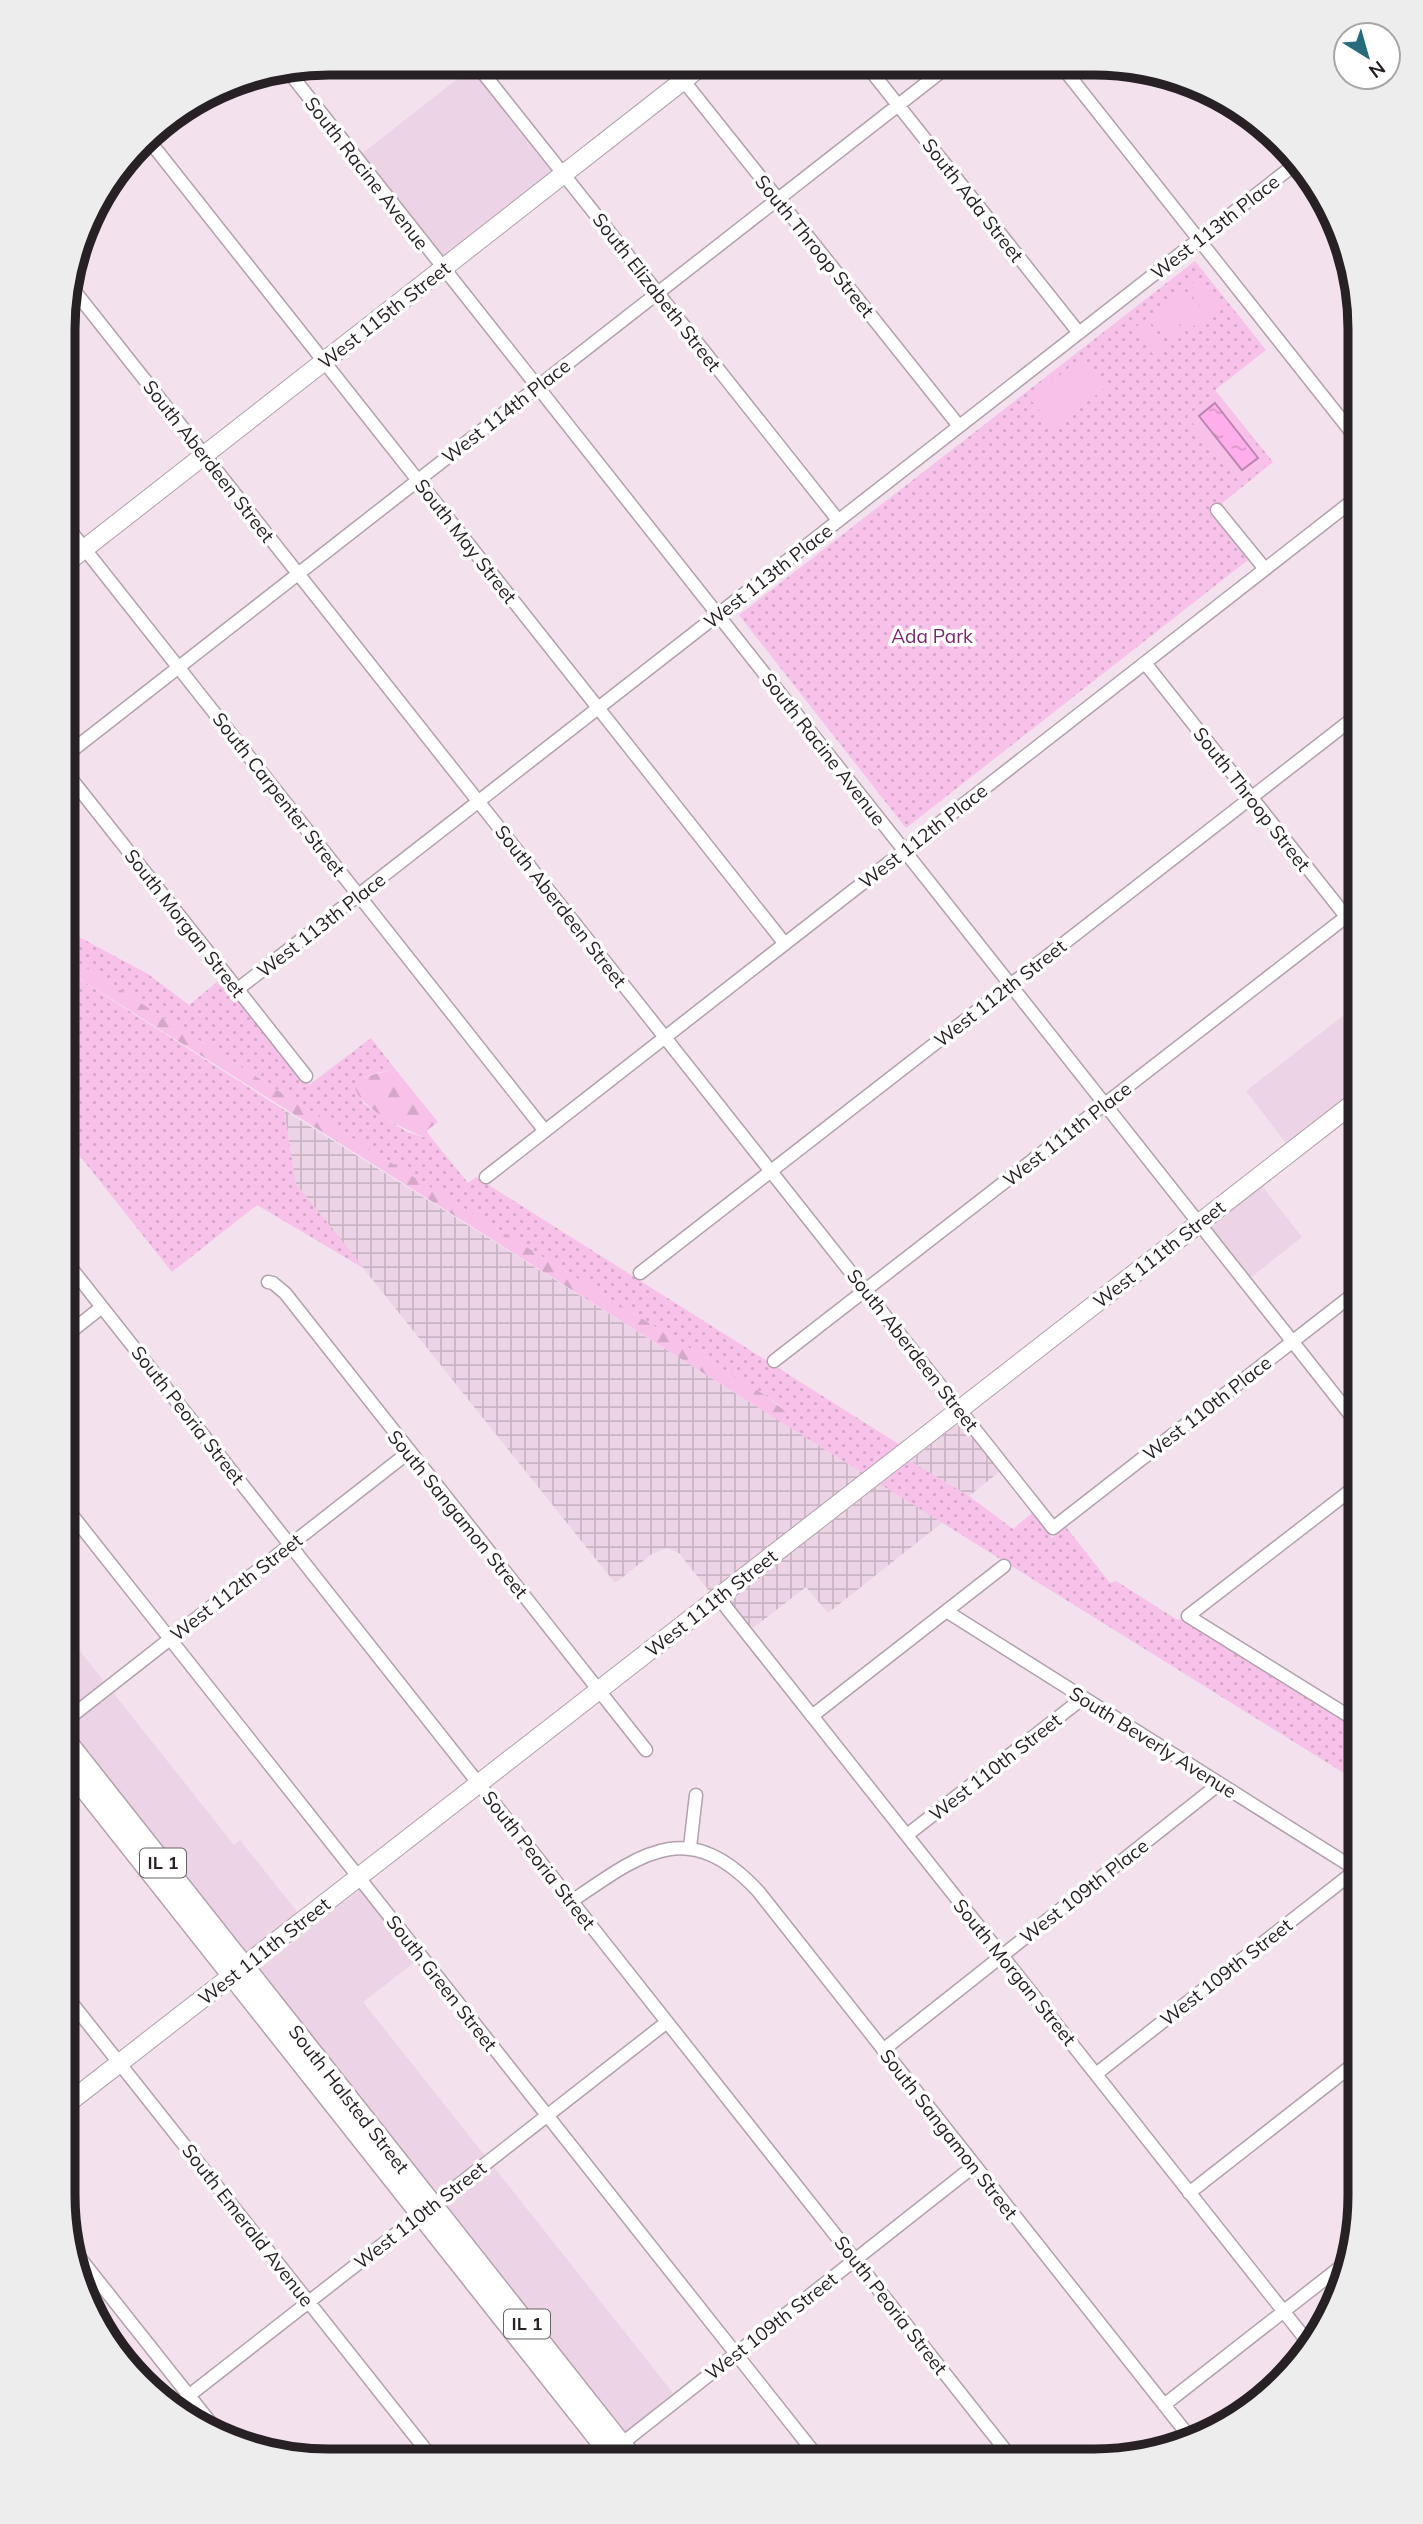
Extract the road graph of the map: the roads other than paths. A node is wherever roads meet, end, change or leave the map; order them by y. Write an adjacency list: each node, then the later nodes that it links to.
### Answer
1 (485, 75): 12 (street, South Elizabeth Street)
2 (679, 75): 8 (street, South Throop Street)
3 (691, 75): 8 (main road, West 115th Street)
4 (874, 75): 9 (street, South Ada Street)
5 (937, 75): 9 (street, West 114th Place)
6 (1069, 75): 14 (street)
7 (293, 78): 15 (street, South Racine Avenue)
8 (684, 81): 12 (main road, West 115th Street); 13 (street, South Throop Street)
9 (898, 105): 13 (street, West 114th Place); 18 (street, South Ada Street)
10 (154, 146): 19 (street, South May Street)
11 (1290, 168): 14 (street, West 113th Place)
12 (564, 174): 15 (main road, West 115th Street); 16 (street, South Elizabeth Street)
13 (778, 199): 16 (street, West 114th Place); 21 (street, South Throop Street)
14 (1199, 239): 18 (street, West 113th Place); 22 (street)
15 (443, 268): 19 (main road, West 115th Street); 20 (street, South Racine Avenue)
16 (658, 293): 20 (street, West 114th Place); 27 (street, South Elizabeth Street)
17 (77, 295): 23 (street, South Aberdeen Street)
18 (1079, 333): 21 (street, West 113th Place)
19 (324, 361): 23 (main road, West 115th Street); 24 (street, South May Street)
20 (537, 387): 24 (street, West 114th Place); 33 (street, South Racine Avenue)
21 (959, 426): 27 (street, West 113th Place)
22 (1348, 428)
23 (204, 455): 29 (main road, West 115th Street); 32 (street, South Aberdeen Street)
24 (418, 480): 32 (street, West 114th Place); 36 (street, South May Street)
25 (1348, 504): 31 (street, West 112th Place)
26 (1217, 510): 31 (street)
27 (838, 520): 33 (street, West 113th Place)
28 (75, 536): 29 (street, South Carpenter Street)
29 (85, 548): 30 (main road, West 115th Street); 35 (street, South Carpenter Street)
30 (75, 556)
31 (1265, 569): 34 (street, West 112th Place)
32 (298, 573): 35 (street, West 114th Place); 41 (street, South Aberdeen Street)
33 (717, 615): 36 (street, West 113th Place); 42 (street, South Racine Avenue)
34 (1145, 663): 40 (street, South Throop Street); 42 (street, West 112th Place)
35 (178, 667): 38 (street, West 114th Place); 43 (street, South Carpenter Street)
36 (599, 708): 41 (street, West 113th Place); 46 (street, South May Street)
37 (1348, 722): 40 (street, West 112th Street)
38 (75, 748)
39 (75, 784): 48 (street, South Morgan Street)
40 (1251, 798): 44 (street, South Throop Street); 47 (street, West 112th Street)
41 (479, 802): 43 (street, West 113th Place); 49 (street, South Aberdeen Street)
42 (904, 851): 46 (street, West 112th Place); 47 (street, South Racine Avenue)
43 (359, 895): 48 (street, West 113th Place); 53 (street, South Carpenter Street)
44 (1346, 916): 45 (street, South Throop Street); 51 (street, West 111th Place)
45 (1348, 919)
46 (785, 944): 49 (street, West 112th Place)
47 (1010, 985): 51 (street, South Racine Avenue); 54 (street, West 112th Street)
48 (238, 989): 50 (street, South Morgan Street)
49 (665, 1037): 53 (street, West 112th Place); 54 (street, South Aberdeen Street)
50 (306, 1076)
51 (1105, 1104): 56 (street, South Racine Avenue); 60 (street, West 111th Place)
52 (1348, 1107): 56 (main road, West 111th Street)
53 (545, 1131): 55 (street, West 112th Place)
54 (771, 1171): 58 (street, West 112th Street); 60 (street, South Aberdeen Street)
55 (486, 1177)
56 (1199, 1223): 64 (street, South Racine Avenue); 66 (main road, West 111th Street)
57 (75, 1273): 62 (street, South Peoria Street)
58 (640, 1273)
59 (268, 1282): 68 (street, South Sangamon Street)
60 (865, 1291): 65 (street, West 111th Place); 66 (street, South Aberdeen Street)
61 (1348, 1298): 64 (street, West 110th Place)
62 (102, 1307): 63 (street); 72 (street, South Peoria Street)
63 (75, 1328)
64 (1292, 1341): 67 (street, South Racine Avenue); 71 (street, West 110th Place)
65 (774, 1361)
66 (959, 1410): 71 (street, South Aberdeen Street); 74 (main road, West 111th Street)
67 (1348, 1412)
68 (409, 1452): 72 (street, West 112th Street); 77 (street, South Sangamon Street)
69 (1348, 1492): 81 (street)
70 (75, 1519): 76 (street, South Green Street)
71 (1053, 1528)
72 (290, 1545): 76 (street, West 112th Street); 85 (street, South Peoria Street)
73 (1004, 1566): 75 (street)
74 (718, 1597): 77 (main road, West 111th Street); 80 (street, South Morgan Street)
75 (946, 1611): 78 (street, South Beverly Avenue); 80 (street)
76 (170, 1639): 79 (street, West 112th Street); 91 (street, South Green Street)
77 (599, 1690): 82 (street, South Sangamon Street); 85 (main road, West 111th Street)
78 (1083, 1698): 86 (street, South Beverly Avenue); 88 (street, West 110th Street)
79 (75, 1713)
80 (812, 1716): 88 (street, South Morgan Street)
81 (1348, 1716)
82 (646, 1750)
83 (75, 1753): 95 (main road, South Halsted Street / IL 1)
84 (75, 1776): 95 (main road, South Halsted Street / IL 1)
85 (479, 1784): 91 (main road, West 111th Street); 93 (street, South Peoria Street)
86 (1219, 1784): 90 (street, South Beverly Avenue); 94 (street, West 109th Place)
87 (696, 1795): 89 (street)
88 (907, 1835): 94 (street, South Morgan Street)
89 (690, 1847): 93 (street); 98 (street, South Sangamon Street)
90 (1348, 1865)
91 (359, 1877): 95 (main road, West 111th Street); 103 (street, South Green Street)
92 (1348, 1879): 101 (street, West 109th Street)
93 (572, 1901): 97 (street, South Peoria Street)
94 (1002, 1956): 98 (street, West 109th Place); 101 (street, South Morgan Street)
95 (238, 1971): 99 (main road, West 111th Street); 106 (main road, South Halsted Street / IL 1)
96 (75, 2007): 99 (street, South Emerald Avenue)
97 (667, 2022): 103 (street, West 110th Street); 107 (street, South Peoria Street)
98 (883, 2050): 104 (street, South Sangamon Street)
99 (120, 2063): 102 (main road, West 111th Street); 110 (street, South Emerald Avenue)
100 (1348, 2069): 105 (street)
101 (1096, 2074): 105 (street, South Morgan Street)
102 (75, 2098)
103 (547, 2116): 106 (street, West 110th Street); 113 (street, South Green Street)
104 (974, 2166): 107 (street, West 109th Street); 116 (street, South Sangamon Street)
105 (1189, 2193): 111 (street, South Morgan Street)
106 (427, 2210): 110 (street, West 110th Street); 120 (main road, South Halsted Street / IL 1)
107 (855, 2260): 113 (street, West 109th Street); 123 (street, South Peoria Street)
108 (86, 2265): 114 (street)
109 (1336, 2271): 111 (street)
110 (309, 2302): 114 (street, West 110th Street); 119 (street, South Emerald Avenue)
111 (1283, 2312): 112 (street, South Morgan Street); 116 (street)
112 (1304, 2337)
113 (736, 2354): 121 (street, West 109th Street); 122 (street, South Green Street)
114 (189, 2395): 115 (street, West 110th Street); 117 (street)
115 (181, 2401)
116 (1164, 2405): 118 (street, South Sangamon Street)
117 (206, 2417)
118 (1185, 2431)
119 (425, 2449)
120 (608, 2449)
121 (618, 2449)
122 (811, 2449)
123 (1005, 2449)

